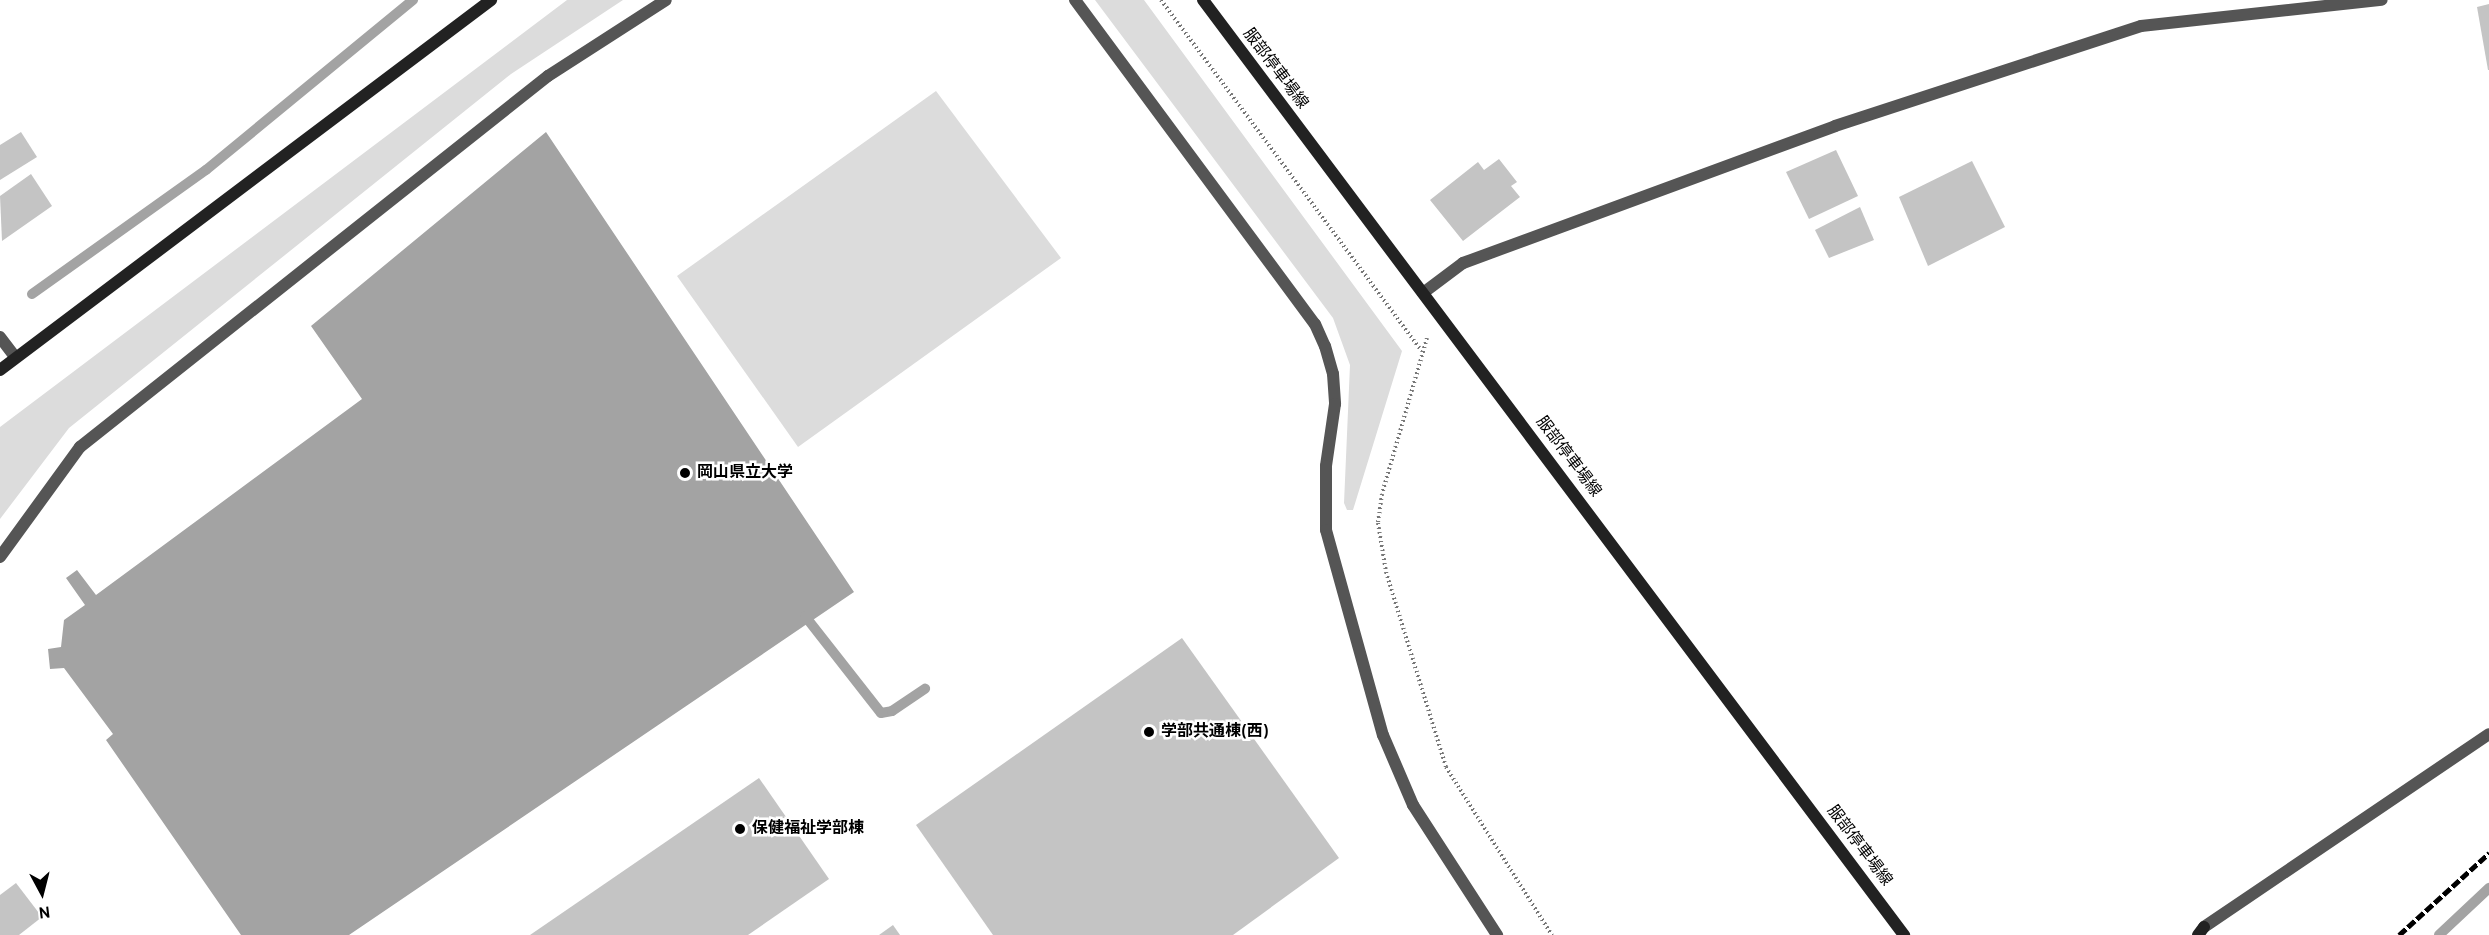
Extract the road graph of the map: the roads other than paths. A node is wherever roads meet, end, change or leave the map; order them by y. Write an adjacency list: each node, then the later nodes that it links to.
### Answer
1 (491, 0): 8 (main road)
2 (666, 0): 10 (street)
3 (1075, 0): 13 (street)
4 (1203, 0): 6 (main road, 服部停車場線)
5 (2382, 0): 6 (street)
6 (1423, 293): 14 (main road, 服部停車場線)
7 (0, 337): 8 (street)
8 (15, 357): 9 (main road)
9 (0, 370)
10 (0, 557)
11 (2489, 734): 12 (street)
12 (2201, 931)
13 (1497, 935)
14 (1904, 935)

